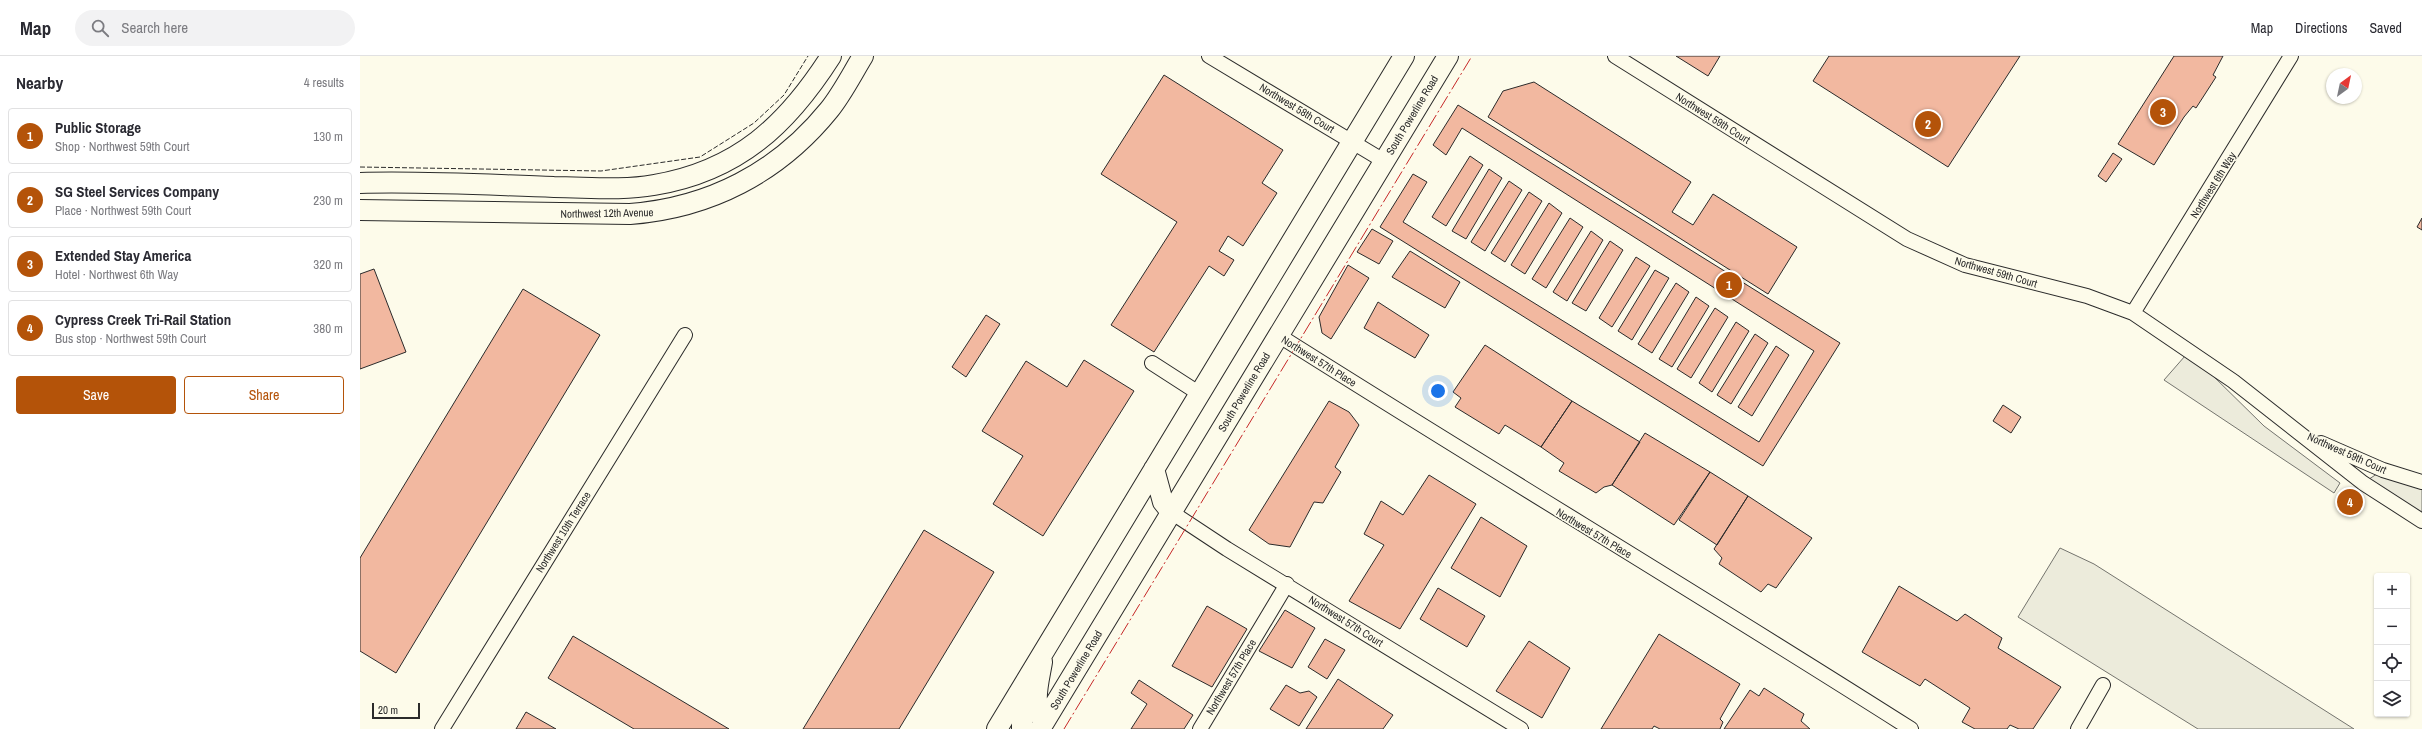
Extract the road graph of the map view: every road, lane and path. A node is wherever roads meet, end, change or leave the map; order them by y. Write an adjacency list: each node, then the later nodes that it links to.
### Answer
1 (831, 56): 11 (main road)
2 (864, 56): 13 (main road, Northwest 12th Avenue)
3 (1209, 56): 8 (street, Northwest 58th Court)
4 (1404, 56): 8 (main road)
5 (1448, 56): 9 (main road, South Powerline Road)
6 (1615, 56): 14 (street, Northwest 59th Court)
7 (2291, 56): 14 (street, Northwest 6th Way)
8 (1352, 141): 9 (street, Northwest 58th Court); 18 (main road)
9 (1384, 161): 15 (main road, South Powerline Road)
10 (360, 183): 11 (main road)
11 (458, 184): 13 (main road)
12 (360, 210): 13 (main road, Northwest 12th Avenue)
13 (455, 211)
14 (2133, 313): 19 (street, Northwest 59th Court)
15 (1278, 335): 22 (main road, South Powerline Road); 34 (street, Northwest 57th Place)
16 (685, 336): 29 (street, Northwest 10th Terrace)
17 (1152, 363): 18 (street)
18 (1200, 394): 20 (main road)
19 (2295, 430): 21 (street, Northwest 59th Court); 23 (street, Northwest 59th Court)
20 (1154, 469): 22 (main road); 25 (main road)
21 (2422, 482)
22 (1171, 512): 24 (street, Northwest 57th Court); 28 (main road, South Powerline Road)
23 (2422, 521)
24 (1287, 584): 32 (street, Northwest 57th Place); 33 (street, Northwest 57th Court)
25 (1043, 652): 27 (main road); 28 (main road)
26 (2102, 685): 35 (street)
27 (1017, 696): 30 (main road); 31 (main road)
28 (1046, 727)
29 (442, 729)
30 (997, 729)
31 (1022, 729)
32 (1200, 729)
33 (1521, 729)
34 (1911, 729)
35 (2078, 729)

